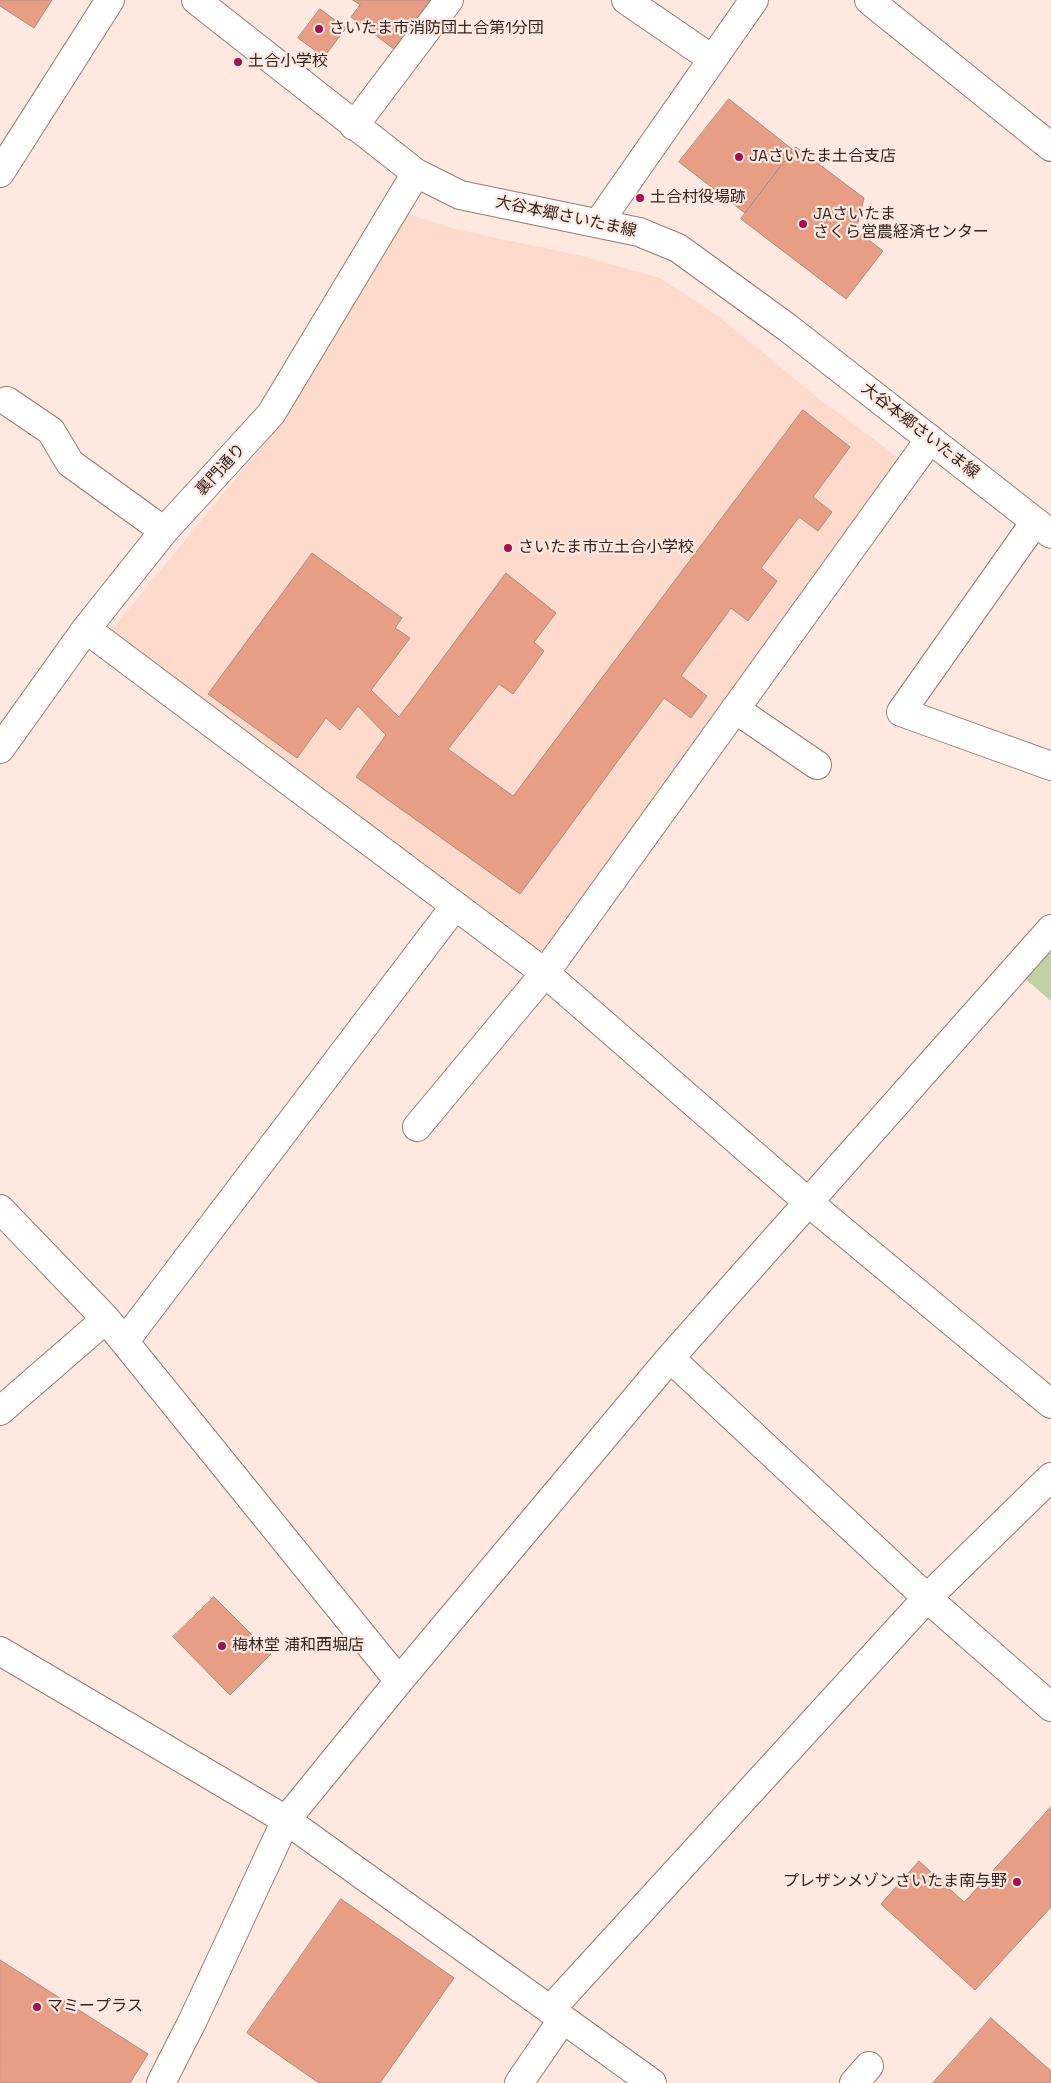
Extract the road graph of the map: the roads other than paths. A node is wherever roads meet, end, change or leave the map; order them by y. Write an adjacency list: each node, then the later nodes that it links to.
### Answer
1 (110, 0): 10 (street)
2 (196, 0): 8 (street, 大谷本郷さいたま線)
3 (449, 0): 8 (street)
4 (626, 0): 7 (street)
5 (754, 0): 7 (street)
6 (868, 0): 9 (street)
7 (712, 59): 12 (street)
8 (354, 126): 11 (street, 大谷本郷さいたま線)
9 (1051, 147)
10 (0, 173)
11 (416, 173): 12 (street, 大谷本郷さいたま線); 16 (street, 裏門通り)
12 (599, 222): 14 (street, 大谷本郷さいたま線)
13 (7, 401): 16 (street)
14 (930, 438): 15 (street, 大谷本郷さいたま線); 18 (street)
15 (1043, 528): 21 (street)
16 (164, 531): 17 (street, 裏門通り)
17 (86, 629): 19 (street, 裏門通り); 22 (street)
18 (735, 709): 20 (street); 24 (street)
19 (0, 749)
20 (817, 765)
21 (1051, 766)
22 (455, 906): 24 (street); 29 (street)
23 (1051, 929): 26 (street)
24 (545, 973): 25 (street); 26 (street)
25 (417, 1127)
26 (808, 1202): 30 (street); 31 (street)
27 (0, 1209): 28 (street)
28 (106, 1319): 29 (street); 32 (street)
29 (125, 1341): 36 (street)
30 (670, 1358): 34 (street); 36 (street)
31 (1051, 1404)
32 (0, 1411)
33 (1051, 1478): 34 (street)
34 (927, 1598): 37 (street); 39 (street)
35 (0, 1650): 38 (street)
36 (398, 1680): 38 (street)
37 (1051, 1707)
38 (286, 1820): 39 (street); 40 (street)
39 (557, 2014): 41 (street); 42 (street)
40 (161, 2083)
41 (519, 2083)
42 (652, 2083)

